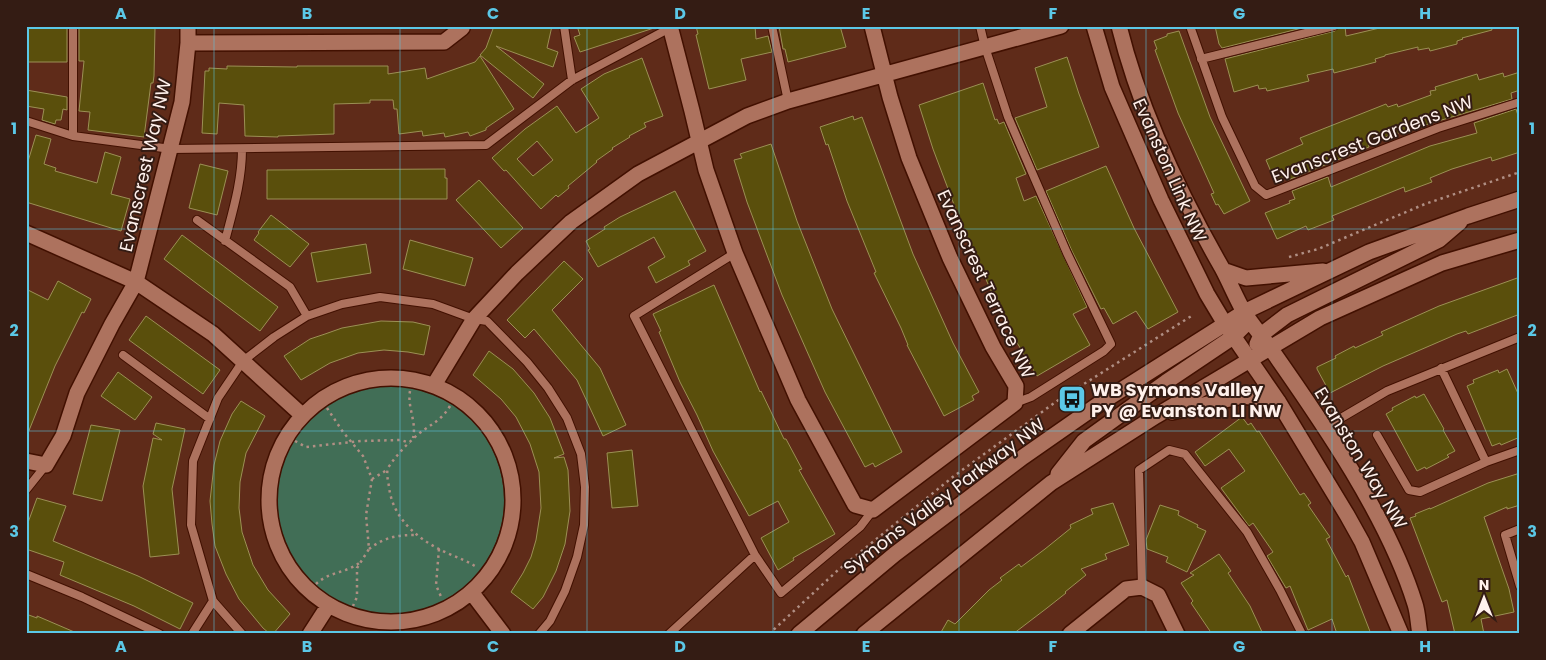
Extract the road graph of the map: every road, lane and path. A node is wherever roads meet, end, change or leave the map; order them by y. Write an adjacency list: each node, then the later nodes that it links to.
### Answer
1 (73, 26): 22 (lane)
2 (188, 26): 14 (street, Evanscrest Way NW)
3 (462, 26): 14 (street)
4 (564, 26): 18 (lane)
5 (772, 26): 19 (lane)
6 (872, 26): 17 (street)
7 (980, 26): 15 (lane)
8 (1061, 26): 15 (street)
9 (1094, 26): 42 (street, Evanston Link NW)
10 (1119, 26): 35 (street, Evanston Link NW)
11 (1190, 26): 16 (lane, Evanscrest Gardens NW)
12 (1334, 26): 16 (lane)
13 (670, 27): 18 (lane); 23 (street)
14 (188, 43): 24 (street, Evanscrest Way NW)
15 (985, 47): 17 (street); 54 (lane)
16 (1201, 59): 20 (lane, Evanscrest Gardens NW)
17 (884, 74): 19 (street); 54 (street, Evanscrest Terrace NW)
18 (572, 80): 25 (lane)
19 (788, 101): 23 (street)
20 (1520, 102)
21 (26, 121): 22 (lane)
22 (73, 136): 24 (lane)
23 (699, 142): 33 (street); 41 (street)
24 (171, 149): 25 (lane); 37 (street, Evanscrest Way NW)
25 (242, 149): 32 (lane)
26 (1520, 172): 34 (path)
27 (1520, 198): 28 (street, Symons Valley Parkway NW)
28 (1468, 216): 36 (street, Symons Valley Parkway NW); 43 (street)
29 (197, 220): 32 (lane)
30 (28, 238): 37 (street)
31 (1520, 240): 46 (street)
32 (225, 241): 40 (lane)
33 (735, 253): 74 (street); 79 (lane)
34 (1288, 258)
35 (1223, 270): 36 (street); 38 (street, Evanston Link NW)
36 (1332, 270): 38 (street, Symons Valley Parkway NW)
37 (136, 282): 48 (street); 69 (street, Evanscrest Way NW)
38 (1244, 312): 42 (street, Symons Valley Parkway NW); 43 (street, Evanston Way NW); 44 (street)
39 (1193, 315): 98 (path)
40 (307, 316): 41 (lane); 48 (lane)
41 (474, 318): 51 (street); 96 (lane)
42 (1225, 324): 44 (street); 99 (street, Symons Valley Parkway NW)
43 (1261, 335): 46 (street, Evanston Way NW); 49 (street)
44 (1233, 337): 49 (street); 72 (street)
45 (1519, 340): 50 (lane)
46 (1271, 348): 49 (street); 60 (street, Evanston Way NW)
47 (123, 355): 59 (lane)
48 (243, 361): 57 (street); 59 (lane)
49 (1249, 361): 53 (street); 58 (street)
50 (1441, 368): 60 (lane); 68 (lane)
51 (434, 385): 57 (street); 86 (street)
52 (410, 391): 62 (path)
53 (1278, 401): 58 (street); 104 (street)
54 (1016, 403): 74 (street, Evanscrest Terrace NW)
55 (450, 406): 62 (path)
56 (328, 408): 64 (path)
57 (302, 415): 89 (street)
58 (1156, 416): 72 (street)
59 (210, 419): 88 (lane)
60 (1324, 428): 105 (street, Evanston Way NW)
61 (1377, 435): 68 (lane)
62 (413, 439): 65 (path)
63 (295, 441): 64 (path)
64 (351, 442): 65 (path); 71 (path)
65 (410, 443): 70 (path)
66 (1520, 450): 68 (lane)
67 (26, 461): 69 (street)
68 (1486, 462)
69 (46, 465): 73 (lane)
70 (387, 470): 71 (path); 76 (path)
71 (372, 479): 78 (path)
72 (1051, 483): 100 (street)
73 (26, 490)
74 (873, 510): 79 (lane)
75 (1520, 529): 84 (lane)
76 (416, 535): 77 (path); 78 (path)
77 (439, 549): 81 (path); 87 (path)
78 (369, 550): 80 (path)
79 (755, 555): 97 (lane)
80 (360, 563): 83 (path); 90 (path)
81 (478, 568)
82 (26, 574): 91 (lane)
83 (316, 584)
84 (1520, 586)
85 (1142, 588): 101 (street); 102 (street); 103 (lane)
86 (472, 594): 89 (street); 95 (street)
87 (442, 599)
88 (213, 602): 92 (lane); 93 (lane)
89 (328, 606): 94 (street)
90 (353, 606)
91 (160, 634)
92 (192, 634)
93 (242, 634)
94 (310, 634)
95 (503, 634)
96 (539, 634)
97 (669, 634)
98 (768, 634)
99 (799, 634)
100 (864, 634)
101 (1070, 634)
102 (1177, 634)
103 (1302, 634)
104 (1401, 634)
105 (1420, 634)

